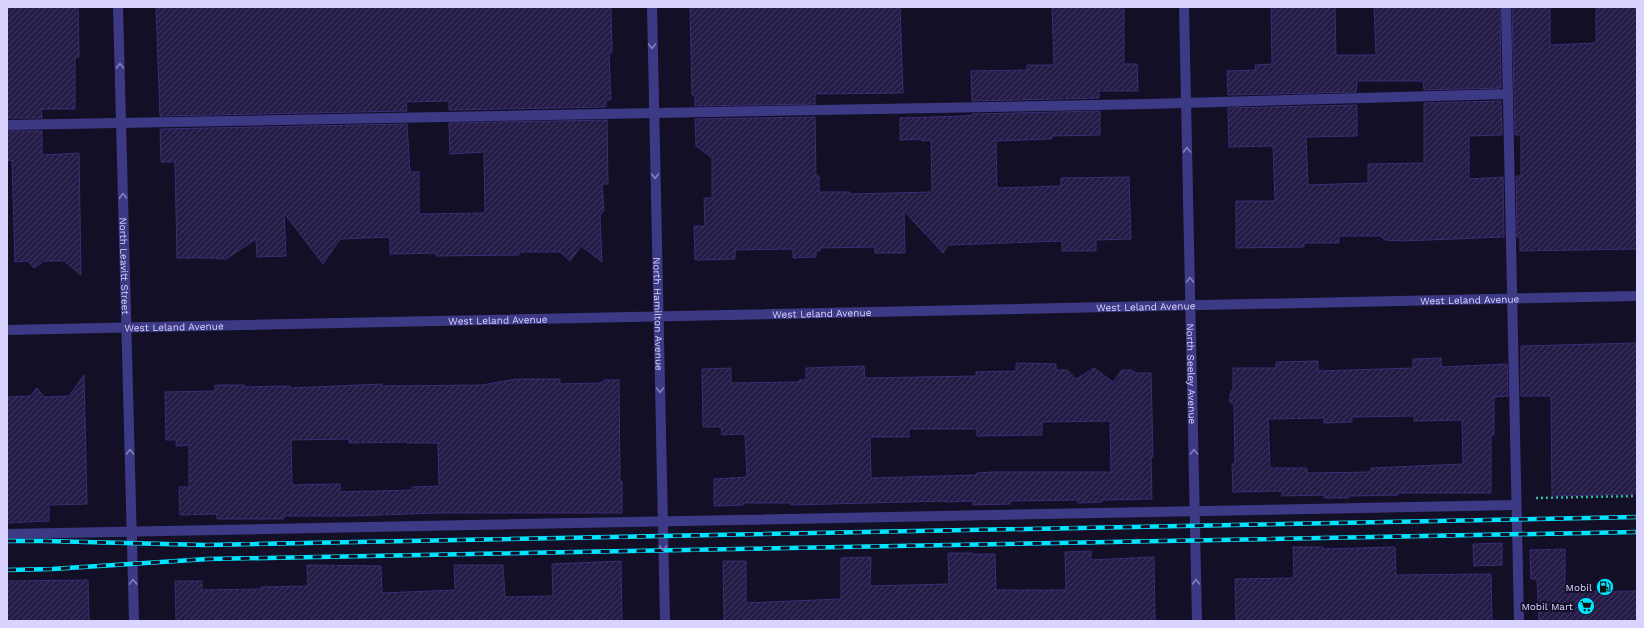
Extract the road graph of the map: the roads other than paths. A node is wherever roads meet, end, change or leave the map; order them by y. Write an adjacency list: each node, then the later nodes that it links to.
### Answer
1 (118, 7): 8 (street, North Leavitt Street, one-way to 1)
2 (652, 7): 7 (street, North Hamilton Avenue, one-way to 7)
3 (1184, 7): 6 (street, North Seeley Avenue)
4 (1506, 7): 5 (street)
5 (1508, 94): 6 (street); 11 (street)
6 (1186, 103): 7 (street); 12 (street, North Seeley Avenue, one-way to 6)
7 (654, 113): 8 (street); 13 (street, North Hamilton Avenue, one-way to 13)
8 (121, 123): 9 (street); 14 (street, North Leavitt Street, one-way to 8)
9 (7, 125)
10 (1637, 296): 11 (street, West Leland Avenue)
11 (1512, 299): 12 (street, West Leland Avenue); 16 (street)
12 (1190, 306): 13 (street, West Leland Avenue); 17 (street, North Seeley Avenue, one-way to 12)
13 (658, 316): 14 (street, West Leland Avenue); 18 (street, North Hamilton Avenue, one-way to 18)
14 (127, 328): 15 (street, West Leland Avenue); 19 (street, North Leavitt Street, one-way to 14)
15 (7, 330)
16 (1516, 502): 17 (street); 24 (street)
17 (1195, 511): 18 (street); 23 (street, North Seeley Avenue, one-way to 17)
18 (663, 521): 19 (street); 22 (street, North Hamilton Avenue, one-way to 22)
19 (132, 531): 20 (street); 21 (street, North Leavitt Street, one-way to 19)
20 (7, 534)
21 (134, 621)
22 (665, 621)
23 (1197, 621)
24 (1519, 621)

